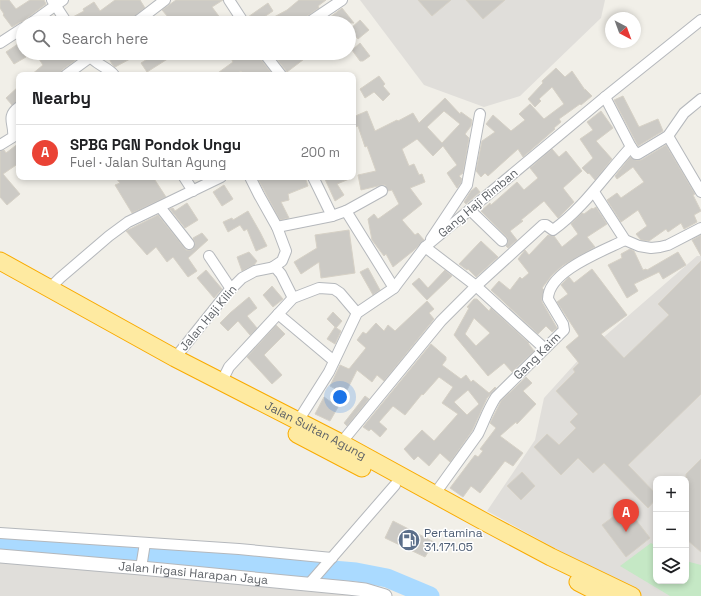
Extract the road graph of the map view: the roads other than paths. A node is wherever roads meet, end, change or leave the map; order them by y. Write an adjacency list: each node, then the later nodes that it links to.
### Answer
1 (165, 0): 7 (street)
2 (228, 0): 8 (street)
3 (342, 0): 9 (street)
4 (57, 2): 5 (street); 6 (street)
5 (40, 16)
6 (64, 16)
7 (144, 16)
8 (239, 16)
9 (318, 16)
10 (701, 20): 19 (street, Gang Haji Rimban)
11 (16, 33): 12 (street)
12 (0, 43)
13 (85, 60): 16 (street)
14 (96, 60): 17 (street)
15 (269, 60): 18 (street)
16 (70, 72)
17 (112, 72)
18 (279, 72)
19 (604, 97): 25 (street); 35 (street, Gang Haji Rimban)
20 (701, 99): 23 (street)
21 (16, 109): 24 (street)
22 (480, 114): 43 (street)
23 (668, 136): 25 (street); 33 (street)
24 (0, 145)
25 (631, 147): 32 (street)
26 (186, 180): 30 (street)
27 (215, 180): 30 (street)
28 (252, 180): 38 (street)
29 (314, 180): 37 (street)
30 (193, 191): 34 (street)
31 (382, 191): 36 (street)
32 (594, 192): 40 (street); 48 (street)
33 (701, 192)
34 (160, 207): 42 (street); 49 (street)
35 (470, 210): 41 (street); 43 (street, Gang Haji Rimban)
36 (346, 212): 37 (street); 50 (street)
37 (332, 216): 38 (street)
38 (277, 227): 46 (street)
39 (701, 228): 40 (street)
40 (625, 240): 55 (street, Gang Kaim)
41 (502, 241)
42 (189, 244)
43 (425, 247): 48 (street); 50 (street, Gang Haji Rimban)
44 (208, 256): 51 (street)
45 (0, 261): 49 (highway, Jalan Sultan Agung)
46 (273, 267): 51 (street, Jalan Haji Kilin); 52 (street)
47 (0, 272): 59 (highway, Jalan Sultan Agung)
48 (476, 286): 55 (street); 60 (street)
49 (50, 288): 56 (highway, Jalan Sultan Agung)
50 (394, 288): 53 (street, Gang Haji Rimban)
51 (231, 289): 56 (street, Jalan Haji Kilin)
52 (294, 298): 53 (street); 54 (street)
53 (357, 312): 57 (street)
54 (278, 314): 57 (street); 58 (street)
55 (544, 348): 62 (street, Gang Kaim)
56 (175, 358): 58 (highway, Jalan Sultan Agung)
57 (334, 361): 59 (street)
58 (222, 381): 59 (highway, Jalan Sultan Agung)
59 (287, 420): 60 (highway, Jalan Sultan Agung); 61 (highway, Jalan Sultan Agung)
60 (341, 444): 62 (highway, Jalan Sultan Agung)
61 (395, 485): 62 (highway, Jalan Sultan Agung); 66 (street)
62 (432, 498): 69 (highway, Jalan Sultan Agung); 70 (highway, Jalan Sultan Agung)
63 (0, 533): 64 (street)
64 (144, 554): 65 (street, Jalan Irigasi Harapan Jaya); 66 (street); 67 (street, Jalan Irigasi Harapan Jaya)
65 (0, 556)
66 (332, 558): 67 (street)
67 (312, 581): 68 (street, Jalan Irigasi Harapan Jaya)
68 (385, 596)
69 (605, 596)
70 (632, 596)

